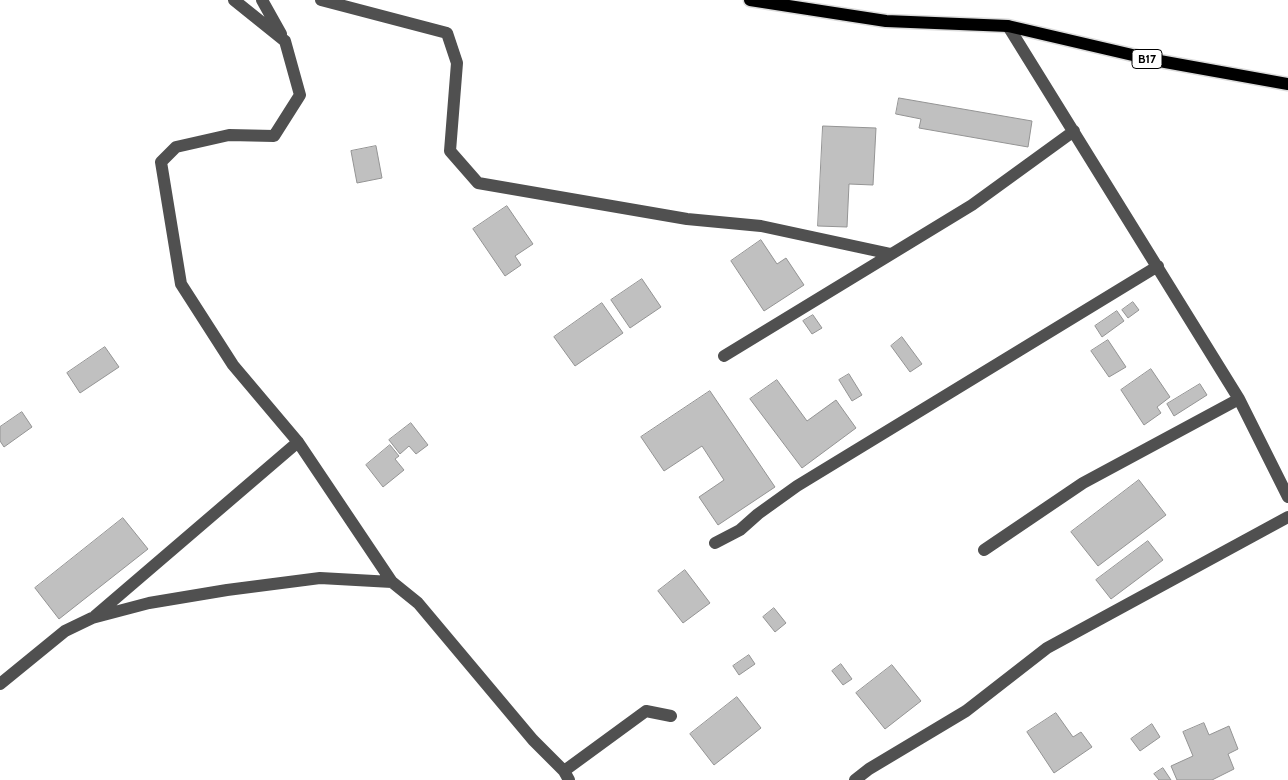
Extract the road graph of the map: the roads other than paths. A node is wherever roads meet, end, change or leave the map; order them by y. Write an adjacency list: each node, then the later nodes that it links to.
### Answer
1 (234, 0): 6 (street)
2 (262, 0): 6 (street)
3 (321, 0): 9 (street)
4 (750, 0): 5 (main road, B17)
5 (1008, 26): 7 (main road, B17); 8 (street)
6 (285, 41): 13 (street)
7 (1288, 84)
8 (1074, 131): 9 (street); 10 (street)
9 (891, 254): 11 (street)
10 (1158, 266): 12 (street); 16 (street)
11 (724, 356)
12 (1239, 399): 14 (street); 17 (street)
13 (298, 442): 18 (street); 19 (street)
14 (1288, 497)
15 (1288, 516): 23 (street)
16 (716, 543)
17 (984, 550)
18 (392, 582): 19 (street); 22 (street)
19 (92, 618): 20 (street)
20 (0, 684)
21 (670, 716): 22 (street)
22 (567, 775)
23 (855, 780)

